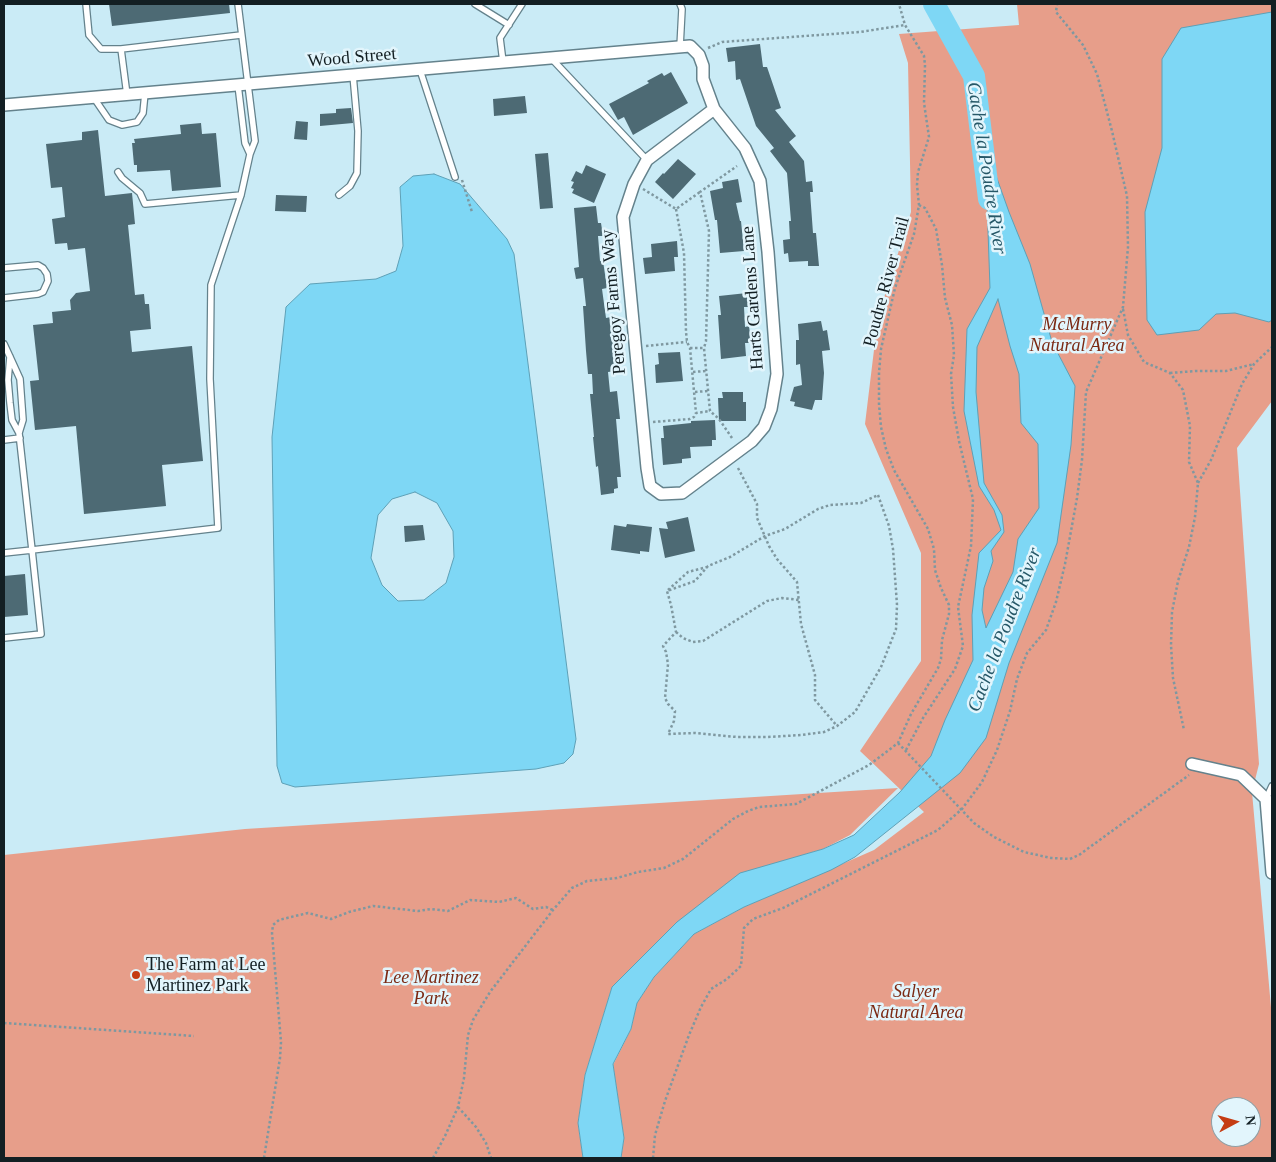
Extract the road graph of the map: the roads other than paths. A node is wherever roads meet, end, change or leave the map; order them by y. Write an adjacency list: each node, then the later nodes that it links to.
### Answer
1 (86, 4): 9 (lane)
2 (238, 4): 7 (lane)
3 (475, 4): 6 (lane)
4 (522, 4): 6 (lane)
5 (680, 4): 8 (lane)
6 (509, 25): 12 (lane)
7 (241, 35): 9 (lane); 15 (lane)
8 (680, 47): 10 (street, Wood Street); 11 (street, Wood Street)
9 (121, 49): 17 (lane)
10 (699, 55): 20 (street, Harts Gardens Lane)
11 (552, 58): 12 (street, Wood Street); 22 (lane)
12 (503, 62): 13 (street, Wood Street)
13 (420, 70): 14 (street, Wood Street); 24 (lane)
14 (353, 76): 15 (street, Wood Street); 26 (lane)
15 (243, 84): 16 (street, Wood Street); 21 (lane); 21 (lane)
16 (145, 93): 17 (street, Wood Street); 18 (lane)
17 (127, 95): 18 (street, Wood Street)
18 (94, 98): 19 (street, Wood Street)
19 (4, 104)
20 (714, 109): 22 (street, Peregoy Farms Way); 33 (street, Harts Gardens Lane)
21 (250, 154): 25 (lane)
22 (647, 160): 33 (street, Peregoy Farms Way)
23 (118, 172): 25 (lane)
24 (454, 174)
25 (241, 195): 34 (lane)
26 (339, 195)
27 (4, 268): 28 (lane)
28 (4, 298)
29 (4, 344): 30 (lane)
30 (10, 356): 31 (lane); 31 (lane)
31 (19, 436): 32 (lane); 34 (lane)
32 (4, 440)
33 (661, 494)
34 (32, 550): 35 (lane); 36 (lane)
35 (4, 553)
36 (4, 638)
37 (1193, 768): 39 (street)
38 (1272, 786): 39 (lane)
39 (1266, 799): 40 (street)
40 (1272, 873)

